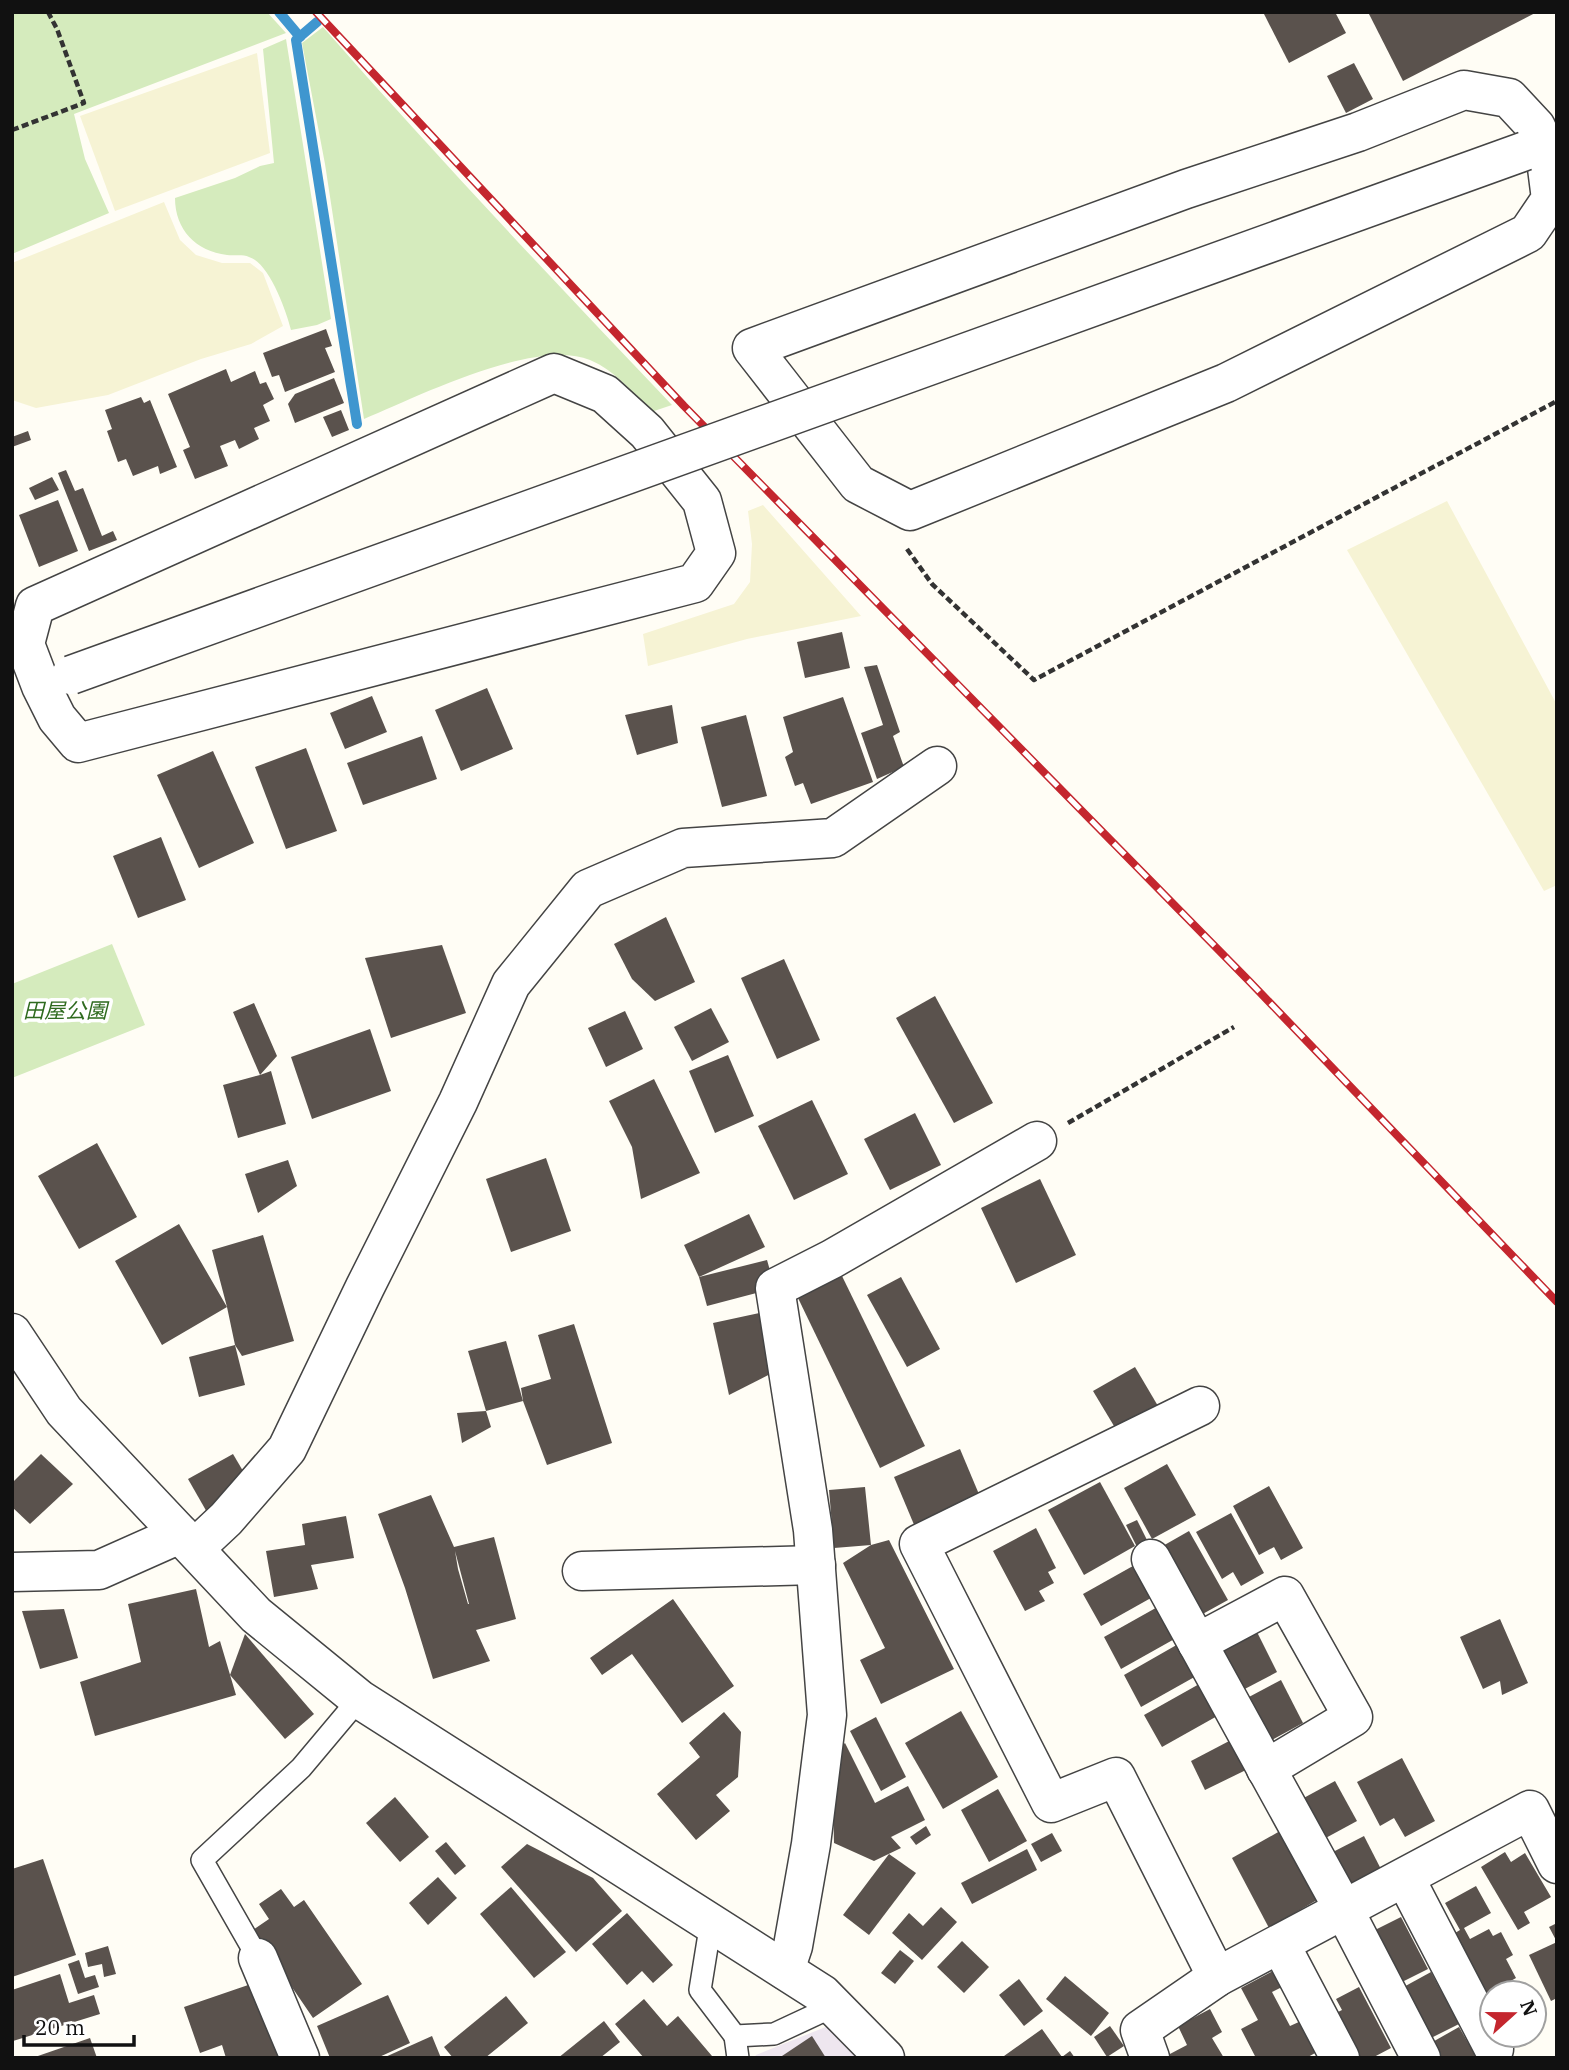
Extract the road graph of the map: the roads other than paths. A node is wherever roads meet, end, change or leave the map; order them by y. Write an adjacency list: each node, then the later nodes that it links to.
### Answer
1 (1542, 144): 1 (street); 2 (street, bridge)
2 (41, 687): 2 (street)
3 (937, 766): 7 (street)
4 (1037, 1141): 9 (street)
5 (12, 1333): 7 (street)
6 (1199, 1406): 22 (street)
7 (187, 1541): 11 (street); 13 (street)
8 (1152, 1559): 12 (street)
9 (816, 1565): 10 (street); 21 (street)
10 (582, 1571)
11 (12, 1572)
12 (1197, 1643): 14 (street); 14 (street)
13 (359, 1699): 18 (street); 20 (lane)
14 (1266, 1769): 17 (street)
15 (1557, 1864): 16 (street)
16 (1405, 1878): 17 (street); 24 (street)
17 (1344, 1910): 19 (street); 31 (street)
18 (711, 1923): 21 (street); 25 (lane)
19 (1280, 1944): 22 (street); 30 (street)
20 (258, 1958): 26 (street)
21 (785, 1970): 23 (street)
22 (1217, 1977): 29 (street)
23 (834, 2006): 25 (lane); 28 (street)
24 (1478, 2018)
25 (735, 2036): 27 (lane)
26 (300, 2058)
27 (738, 2058)
28 (885, 2058)
29 (1150, 2058)
30 (1340, 2058)
31 (1421, 2058)

